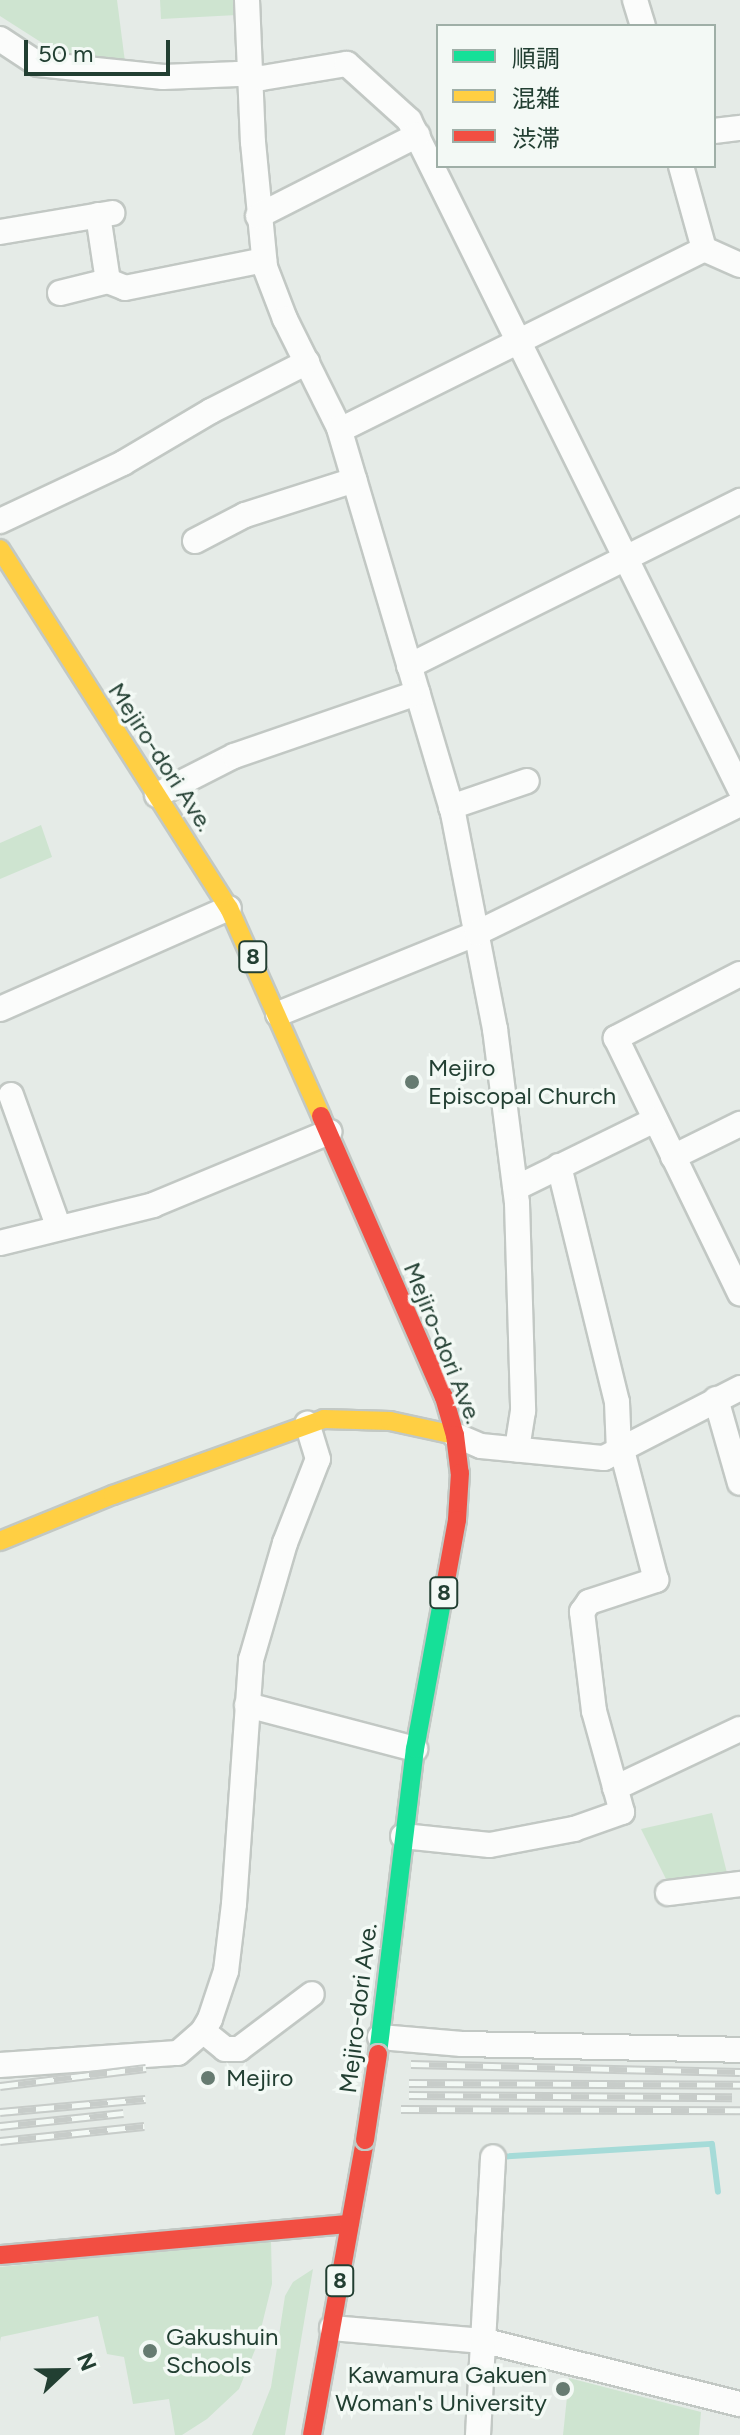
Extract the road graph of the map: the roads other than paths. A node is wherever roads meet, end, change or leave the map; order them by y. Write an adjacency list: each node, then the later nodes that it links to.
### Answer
1 (247, 0): 5 (street)
2 (635, 0): 3 (street)
3 (642, 24)
4 (0, 39): 5 (street)
5 (250, 77): 8 (street); 10 (street)
6 (740, 128): 7 (street)
7 (716, 131)
8 (418, 135): 10 (street); 17 (street)
9 (682, 168): 12 (street)
10 (258, 216): 13 (street)
11 (0, 232): 15 (street)
12 (704, 249): 14 (street); 17 (street)
13 (264, 260): 15 (street); 18 (street)
14 (740, 265)
15 (108, 281): 16 (street)
16 (60, 293)
17 (519, 342): 19 (street); 25 (street)
18 (307, 362): 19 (street); 22 (street)
19 (340, 430): 20 (street)
20 (355, 480): 23 (street); 26 (street)
21 (740, 501): 25 (street)
22 (0, 521)
23 (195, 541)
24 (0, 549): 30 (main road, Mejiro-dori Ave. / 8)
25 (625, 557): 26 (street); 29 (street)
26 (409, 666): 27 (street)
27 (417, 693): 30 (street); 32 (street)
28 (527, 781): 32 (street)
29 (740, 789)
30 (157, 795): 33 (main road, Mejiro-dori Ave. / 8)
31 (740, 804): 34 (street)
32 (451, 807): 34 (street)
33 (229, 908): 36 (street); 37 (main road, Mejiro-dori Ave. / 8)
34 (477, 933): 37 (street); 44 (street)
35 (740, 974): 39 (street)
36 (0, 1009)
37 (278, 1014): 41 (main road, Mejiro-dori Ave. / 8)
38 (11, 1095): 45 (street)
39 (655, 1120): 42 (street); 43 (street)
40 (740, 1124): 42 (street)
41 (329, 1132): 45 (street); 51 (main road, Mejiro-dori Ave. / 8)
42 (673, 1157): 47 (street)
43 (559, 1166): 44 (street); 53 (street)
44 (516, 1188): 52 (street)
45 (59, 1228): 46 (street)
46 (0, 1243)
47 (737, 1280)
48 (740, 1388): 49 (street)
49 (716, 1399): 53 (street); 54 (street)
50 (307, 1424): 51 (main road); 55 (main road); 56 (street)
51 (455, 1435): 52 (street); 58 (main road, Mejiro-dori Ave. / 8)
52 (517, 1450): 53 (street)
53 (621, 1451): 59 (street)
54 (740, 1483)
55 (0, 1541)
56 (247, 1705): 58 (street); 64 (street)
57 (740, 1729): 59 (street)
58 (415, 1749): 60 (main road, Mejiro-dori Ave. / 8)
59 (615, 1788): 60 (street)
60 (403, 1836): 65 (main road, Mejiro-dori Ave. / 8)
61 (740, 1884): 62 (street)
62 (668, 1893)
63 (312, 1994): 64 (street)
64 (203, 2031): 67 (street)
65 (379, 2045): 66 (street); 69 (main road, Mejiro-dori Ave. / 8, bridge)
66 (740, 2050)
67 (0, 2065)
68 (493, 2157): 72 (street)
69 (350, 2224): 70 (main road); 71 (main road, Mejiro-dori Ave. / 8)
70 (0, 2255)
71 (332, 2328): 72 (street); 74 (main road, Mejiro-dori Ave. / 8)
72 (485, 2341): 73 (street); 75 (street)
73 (740, 2404)
74 (312, 2435)
75 (478, 2435)

